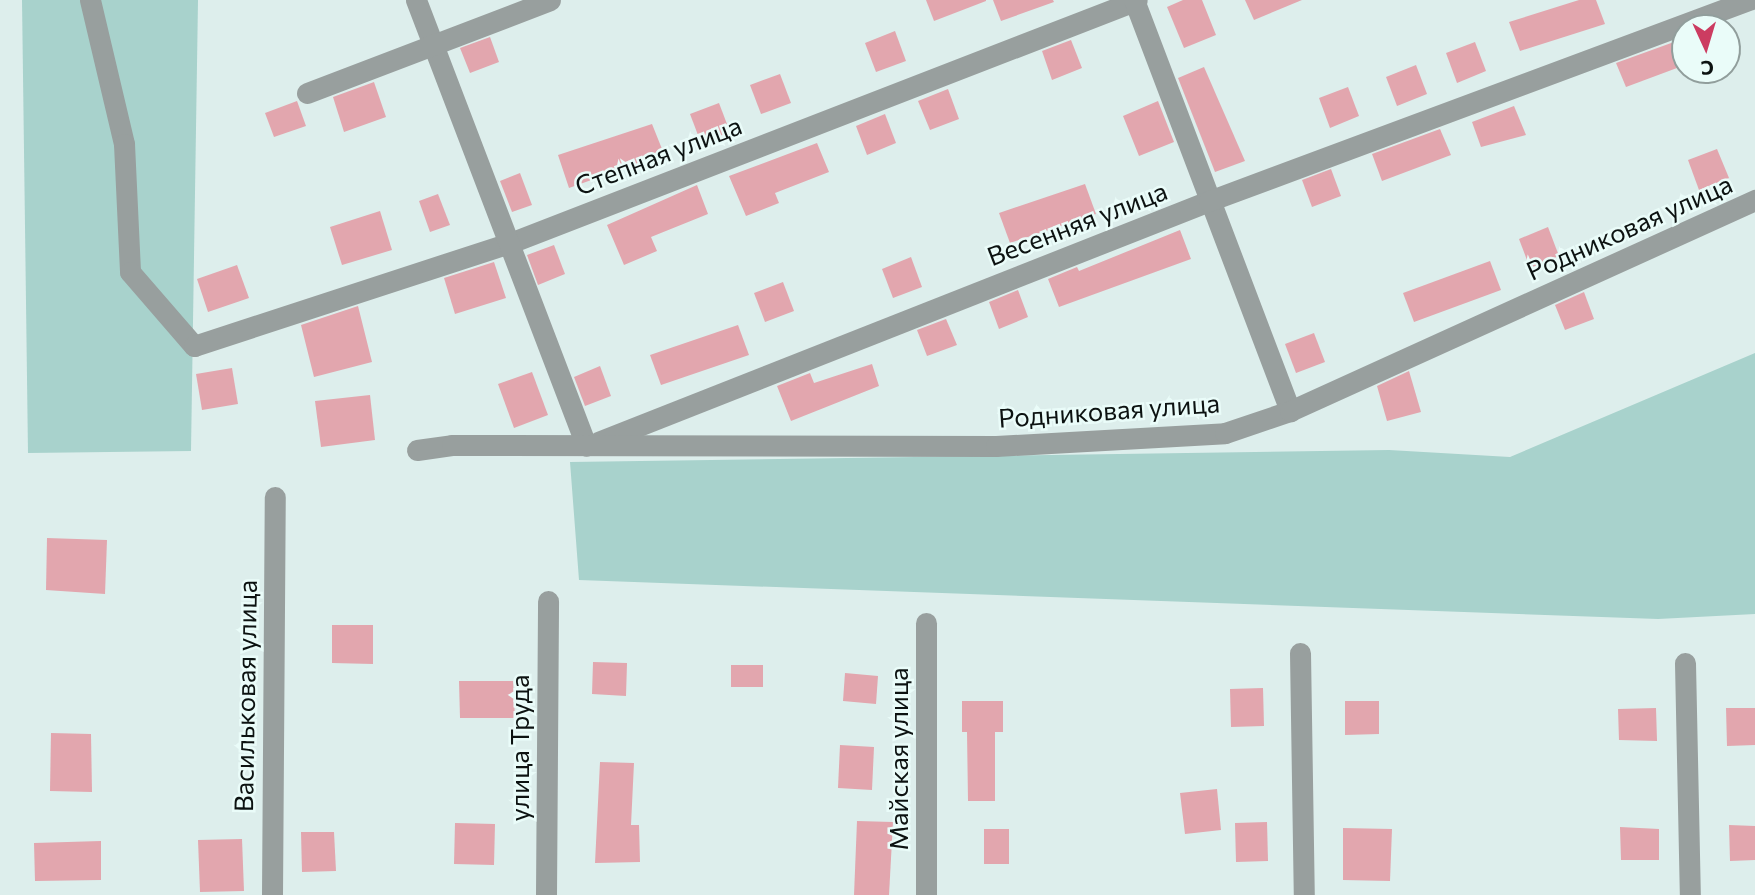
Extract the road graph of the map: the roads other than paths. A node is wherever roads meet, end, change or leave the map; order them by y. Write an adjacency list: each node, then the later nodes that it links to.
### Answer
1 (90, 0): 10 (street, Степная улица)
2 (416, 0): 6 (street)
3 (550, 0): 6 (street)
4 (1135, 0): 9 (street); 10 (street, Степная улица)
5 (1749, 0): 9 (street, Весенняя улица)
6 (432, 45): 7 (street); 10 (street)
7 (307, 93)
8 (1755, 200): 11 (street, Родниковая улица)
9 (1209, 201): 11 (street); 12 (street, Весенняя улица)
10 (510, 243): 12 (street)
11 (1290, 411): 12 (street, Родниковая улица)
12 (586, 446): 13 (street, Весенняя улица)
13 (417, 450)
14 (275, 497): 19 (street, Васильковая улица)
15 (548, 601): 20 (street, улица Труда)
16 (926, 623): 21 (street, Майская улица)
17 (1300, 653): 22 (street)
18 (1685, 663): 23 (street)
19 (272, 895)
20 (546, 895)
21 (926, 895)
22 (1304, 895)
23 (1689, 895)

